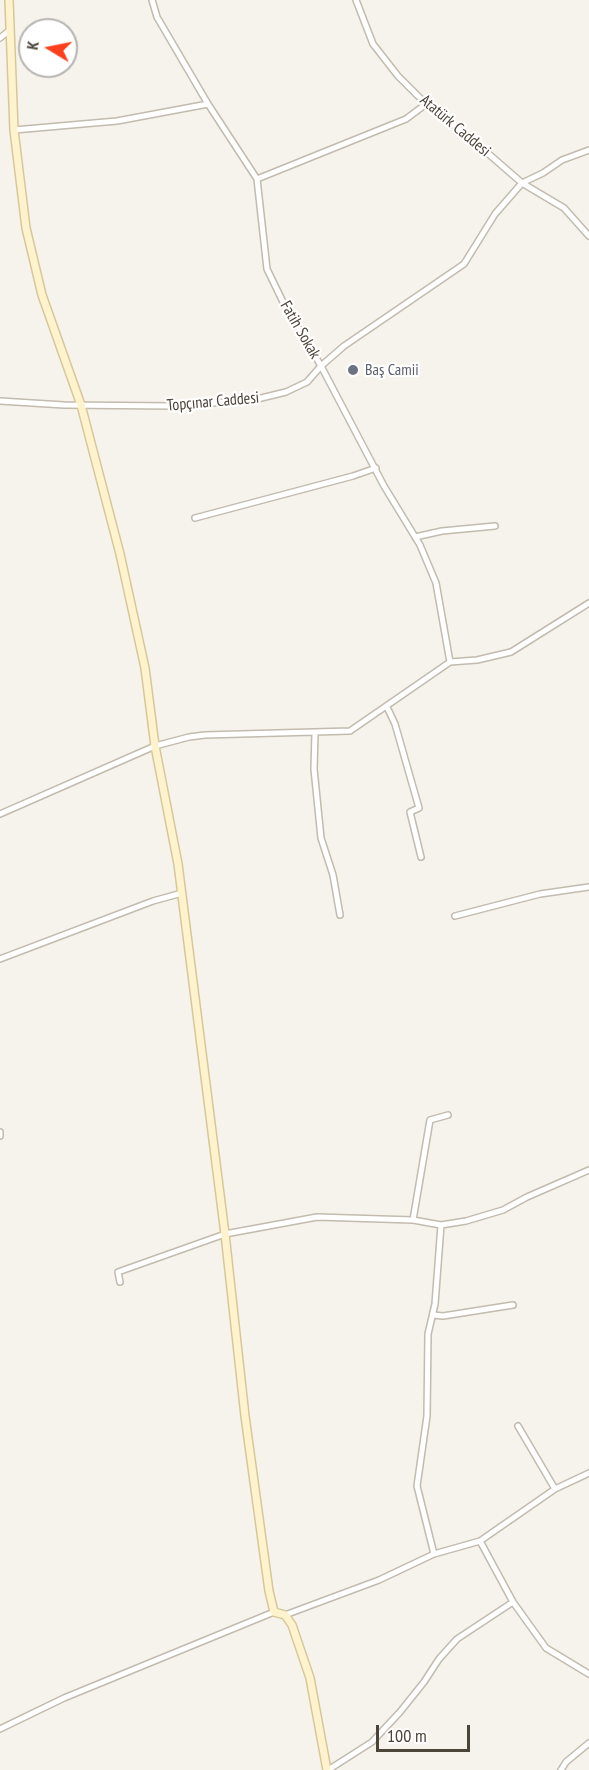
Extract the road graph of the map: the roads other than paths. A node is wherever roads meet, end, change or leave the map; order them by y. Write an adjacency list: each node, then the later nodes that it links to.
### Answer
1 (9, 0): 4 (street)
2 (152, 0): 6 (street, Fatih Sokak)
3 (356, 0): 7 (street, Atatürk Caddesi)
4 (10, 30): 5 (street); 8 (street)
5 (0, 38)
6 (208, 104): 8 (street); 10 (street, Fatih Sokak)
7 (426, 104): 10 (street); 11 (street, Atatürk Caddesi)
8 (14, 130): 15 (street)
9 (589, 150): 11 (street)
10 (257, 179): 13 (street, Fatih Sokak)
11 (522, 183): 12 (street, Atatürk Caddesi); 13 (street, Topçınar Caddesi)
12 (589, 236)
13 (321, 366): 15 (street, Topçınar Caddesi); 16 (street, Fatih Sokak)
14 (0, 401): 15 (street, Topçınar Caddesi)
15 (81, 405): 24 (street)
16 (376, 468): 17 (street); 19 (street, Fatih Sokak)
17 (195, 518)
18 (495, 526): 19 (street)
19 (414, 537): 21 (street, Fatih Sokak)
20 (589, 603): 21 (street)
21 (450, 662): 22 (street)
22 (387, 707): 23 (street); 26 (street)
23 (315, 733): 24 (street); 29 (street)
24 (155, 746): 25 (street); 28 (street)
25 (0, 814)
26 (421, 857)
27 (589, 887): 30 (street)
28 (182, 893): 31 (street); 36 (street)
29 (340, 915)
30 (455, 916)
31 (0, 959)
32 (448, 1114): 34 (street)
33 (589, 1170): 35 (street)
34 (413, 1220): 35 (street); 36 (street)
35 (441, 1225): 39 (street)
36 (225, 1233): 37 (street); 46 (street)
37 (120, 1282)
38 (513, 1305): 39 (street)
39 (433, 1315): 44 (street)
40 (518, 1426): 42 (street)
41 (589, 1473): 42 (street)
42 (555, 1490): 43 (street)
43 (480, 1541): 44 (street); 45 (street)
44 (434, 1554): 47 (street)
45 (513, 1602): 48 (street); 51 (street)
46 (274, 1612): 47 (street); 49 (street)
47 (285, 1615): 51 (street)
48 (589, 1674)
49 (0, 1729)
50 (589, 1743): 52 (street)
51 (328, 1770)
52 (561, 1770)

